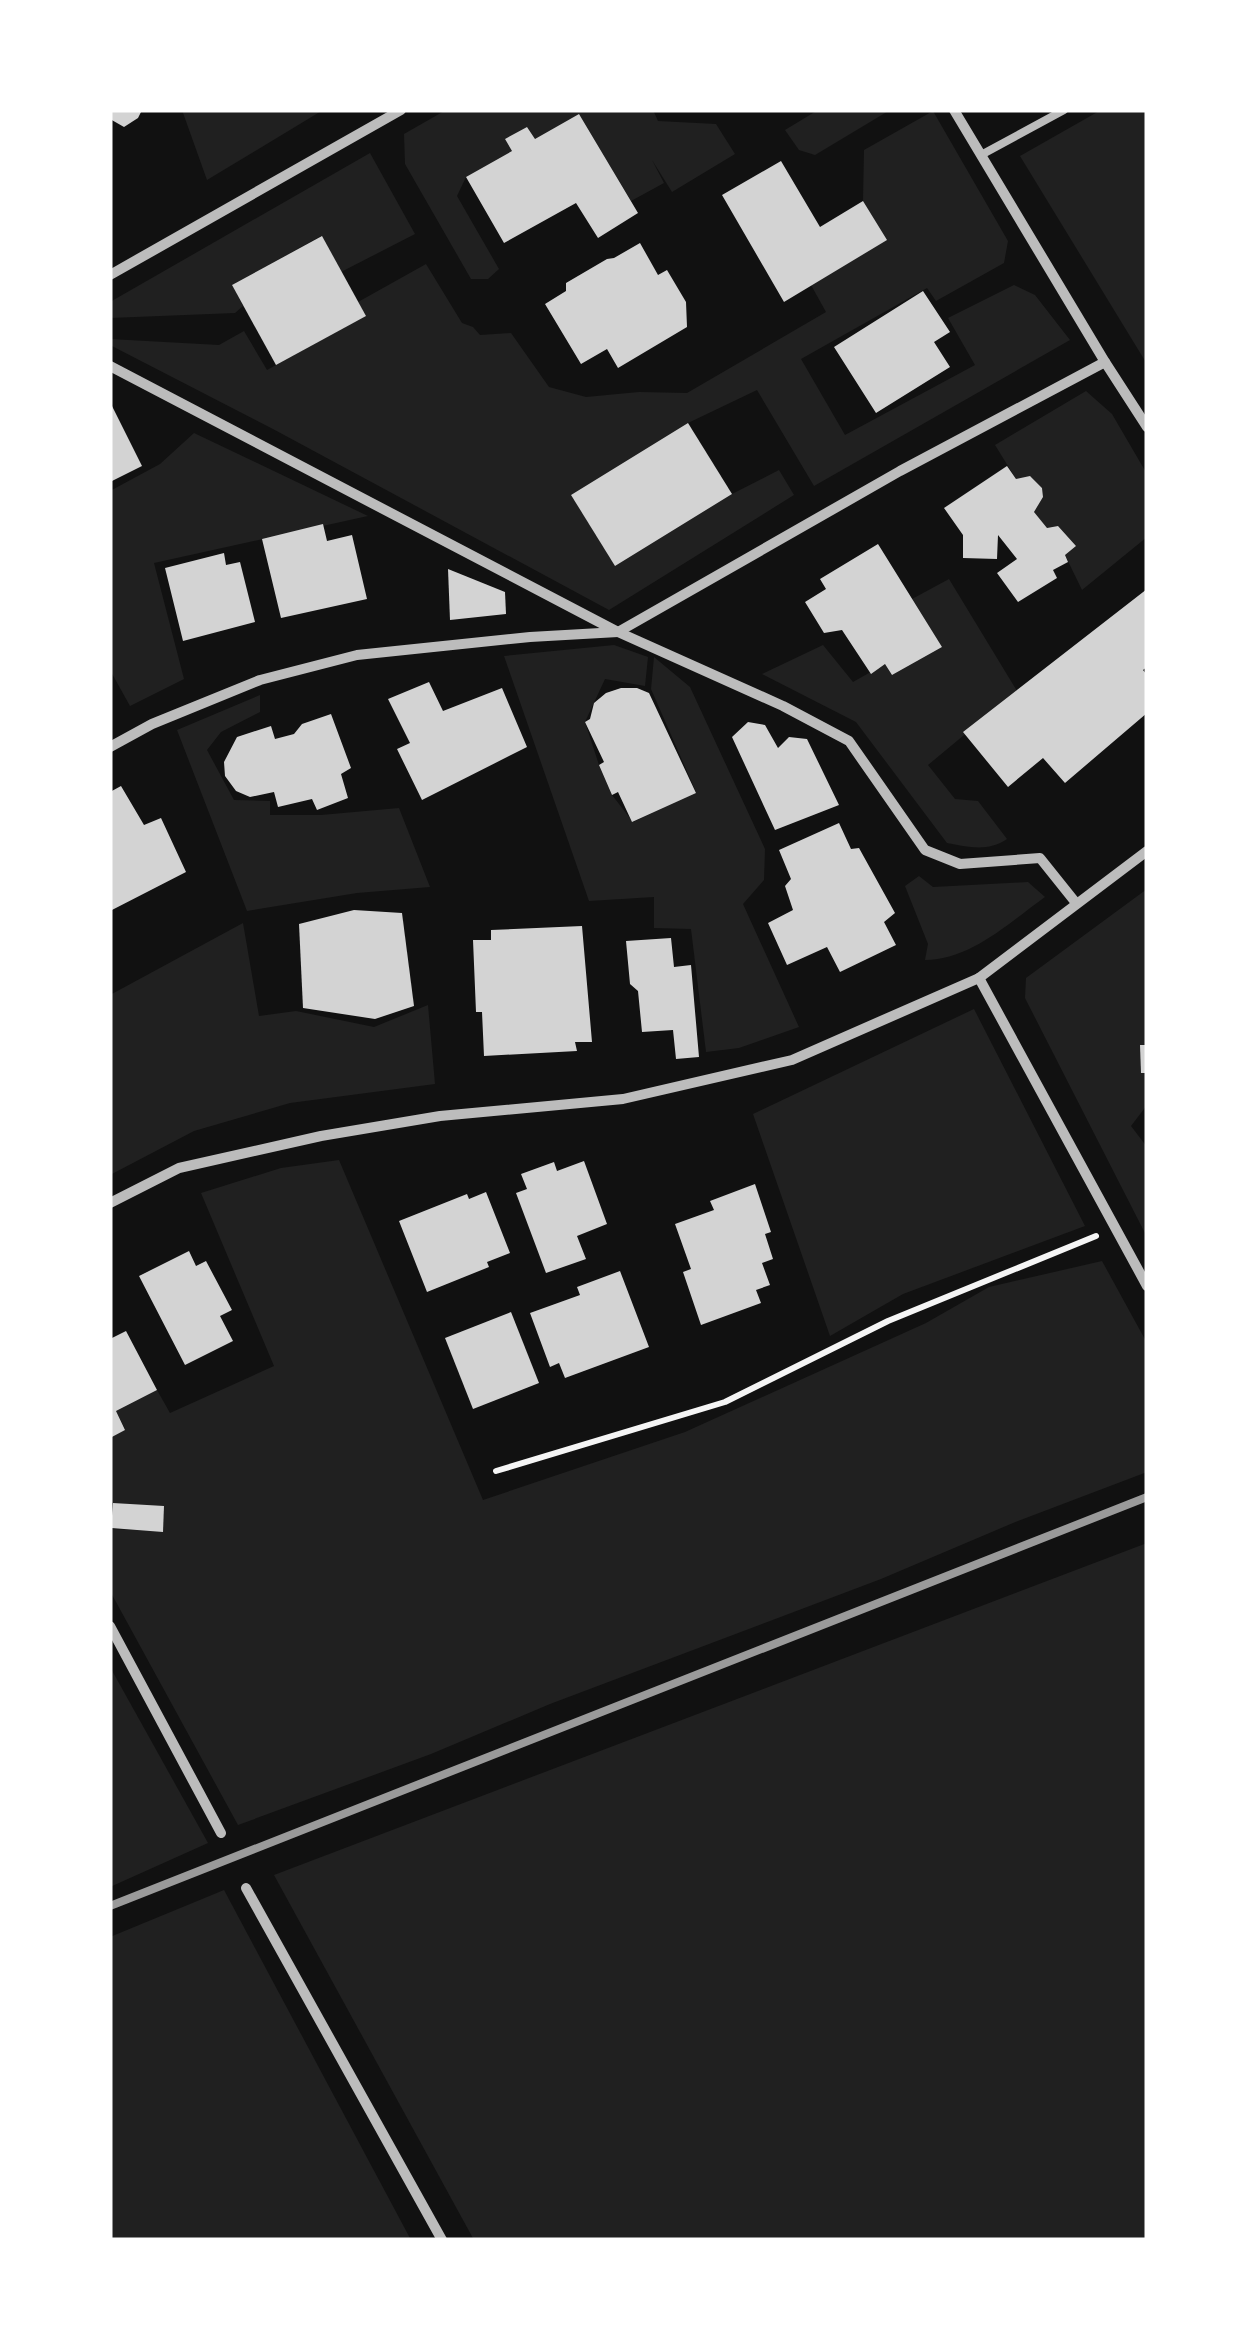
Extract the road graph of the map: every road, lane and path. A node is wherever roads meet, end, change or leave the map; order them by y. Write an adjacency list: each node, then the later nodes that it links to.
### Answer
1 (401, 110): 5 (street)
2 (954, 110): 4 (street)
3 (1064, 110): 4 (lane)
4 (981, 155): 6 (street)
5 (110, 274)
6 (1105, 362): 8 (street); 9 (street)
7 (110, 366): 9 (street)
8 (1147, 427)
9 (618, 632): 10 (street); 12 (street)
10 (110, 748)
11 (1147, 850): 12 (street)
12 (1076, 903): 13 (street)
13 (979, 978): 14 (street); 15 (street)
14 (110, 1203)
15 (1116, 1228): 16 (street); 17 (path)
16 (1147, 1286)
17 (496, 1471)
18 (110, 1626): 19 (street)
19 (220, 1834)
20 (246, 1888): 21 (street)
21 (442, 2240)

